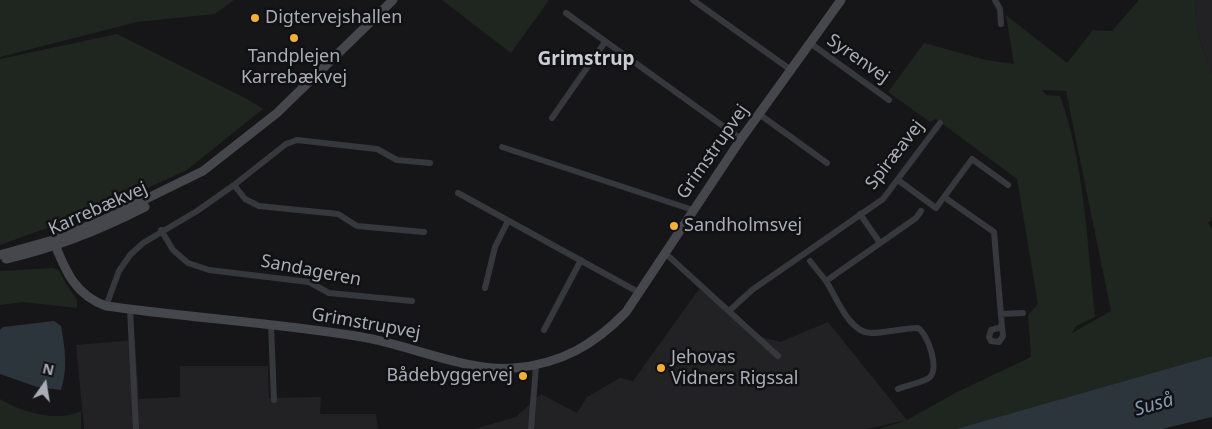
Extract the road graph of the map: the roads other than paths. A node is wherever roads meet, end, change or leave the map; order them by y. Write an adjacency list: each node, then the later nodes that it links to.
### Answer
1 (393, 0): 18 (street, Karrebækvej)
2 (693, 0): 9 (street)
3 (841, 0): 8 (street, Grimstrupvej)
4 (995, 0): 6 (street)
5 (566, 13): 7 (street)
6 (1000, 24)
7 (605, 42): 12 (street); 14 (street)
8 (810, 43): 9 (street, Grimstrupvej); 10 (street, Syrenvej)
9 (791, 70): 11 (street, Grimstrupvej)
10 (889, 100)
11 (759, 114): 14 (street, Grimstrupvej); 17 (street)
12 (552, 118)
13 (940, 123): 19 (street, Spiræavej)
14 (741, 139): 24 (street, Grimstrupvej)
15 (502, 147): 24 (street)
16 (430, 163): 20 (street)
17 (827, 163)
18 (203, 171): 30 (street, Karrebækvej); 30 (street, Karrebækvej)
19 (898, 180): 23 (street); 26 (street, Spiræavej)
20 (234, 185): 28 (street); 29 (street)
21 (1008, 185): 23 (street)
22 (458, 193): 27 (street)
23 (944, 197): 45 (street)
24 (692, 210): 32 (street, Grimstrupvej)
25 (921, 211): 31 (street)
26 (860, 214): 31 (street); 43 (street, Spiræavej)
27 (508, 221): 35 (street); 38 (street)
28 (161, 230): 40 (street, Sandageren); 41 (street)
29 (424, 232)
30 (54, 243): 33 (street, Karrebækvej); 34 (street, Karrebækvej); 41 (street, Grimstrupvej)
31 (880, 243): 37 (street)
32 (665, 253): 39 (street, Grimstrupvej); 43 (street)
33 (0, 255)
34 (0, 260)
35 (580, 260): 39 (street); 48 (street)
36 (810, 261): 37 (street)
37 (826, 281): 51 (street)
38 (485, 288)
39 (640, 293): 50 (street, Grimstrupvej)
40 (412, 301)
41 (106, 306): 42 (street, Grimstrupvej)
42 (130, 309): 46 (street, Grimstrupvej); 53 (street)
43 (728, 311): 49 (street)
44 (1023, 312): 45 (street)
45 (1001, 314): 47 (street)
46 (271, 325): 50 (street, Grimstrupvej); 52 (street)
47 (1002, 327)
48 (544, 330)
49 (778, 356)
50 (536, 366): 54 (street)
51 (898, 389)
52 (274, 400)
53 (136, 429)
54 (531, 429)

